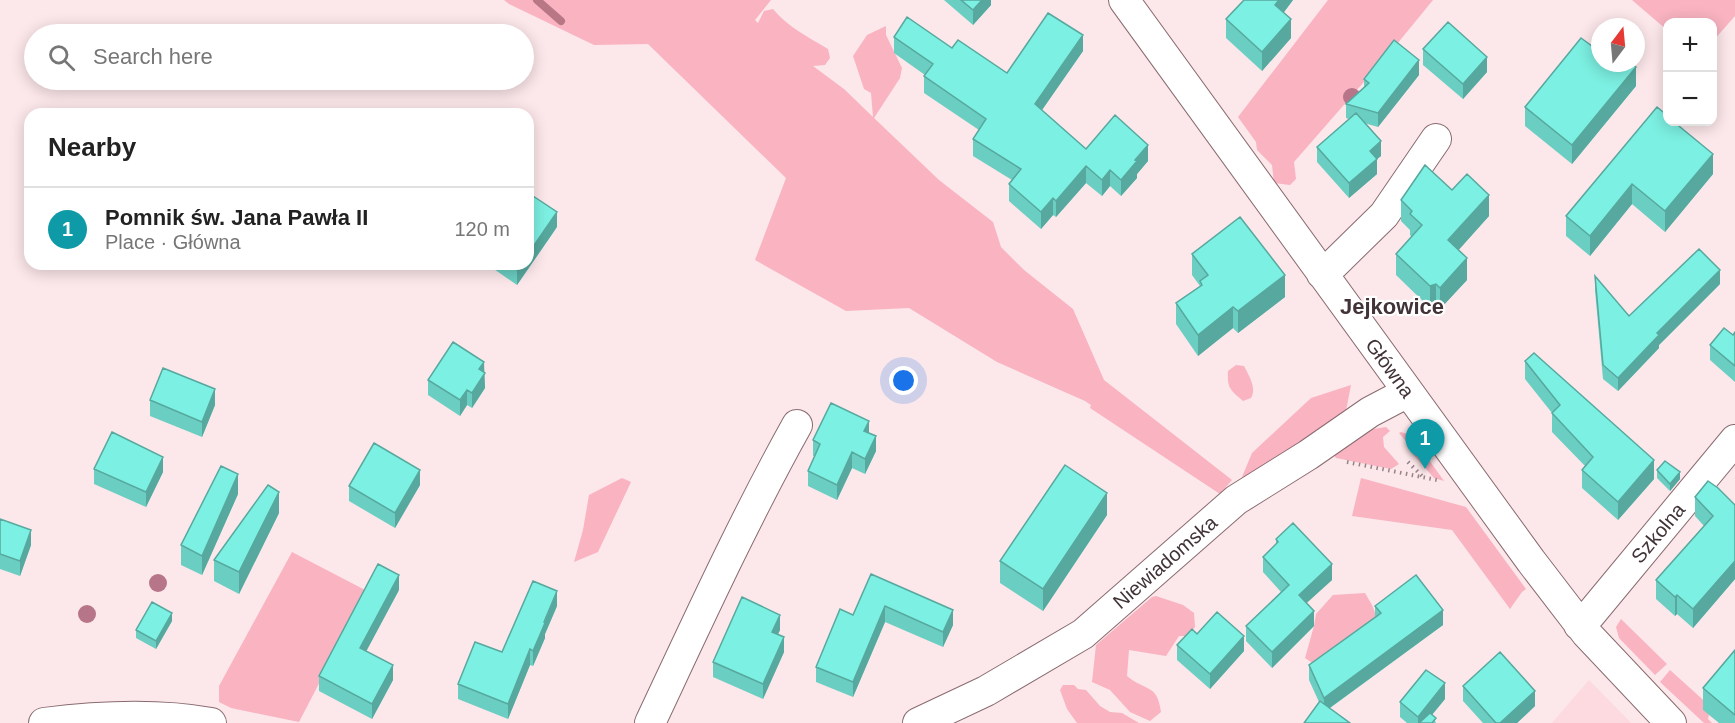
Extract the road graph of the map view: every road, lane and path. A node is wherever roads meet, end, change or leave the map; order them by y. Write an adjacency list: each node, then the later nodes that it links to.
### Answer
1 (1124, 0): 3 (street, Główna)
2 (1436, 140): 3 (street)
3 (1322, 274): 4 (street, Główna)
4 (1408, 392): 7 (street, Niewiadomska); 11 (street, Główna)
5 (797, 425): 15 (street)
6 (1735, 440): 11 (street, Szkolna)
7 (1308, 455): 9 (path); 16 (street, Niewiadomska)
8 (1408, 462): 9 (path)
9 (1422, 477): 10 (path)
10 (1440, 480)
11 (1580, 625): 17 (street, Główna)
12 (171, 720): 13 (street); 14 (street)
13 (44, 723)
14 (211, 723)
15 (650, 723)
16 (918, 723)
17 (1671, 723)

